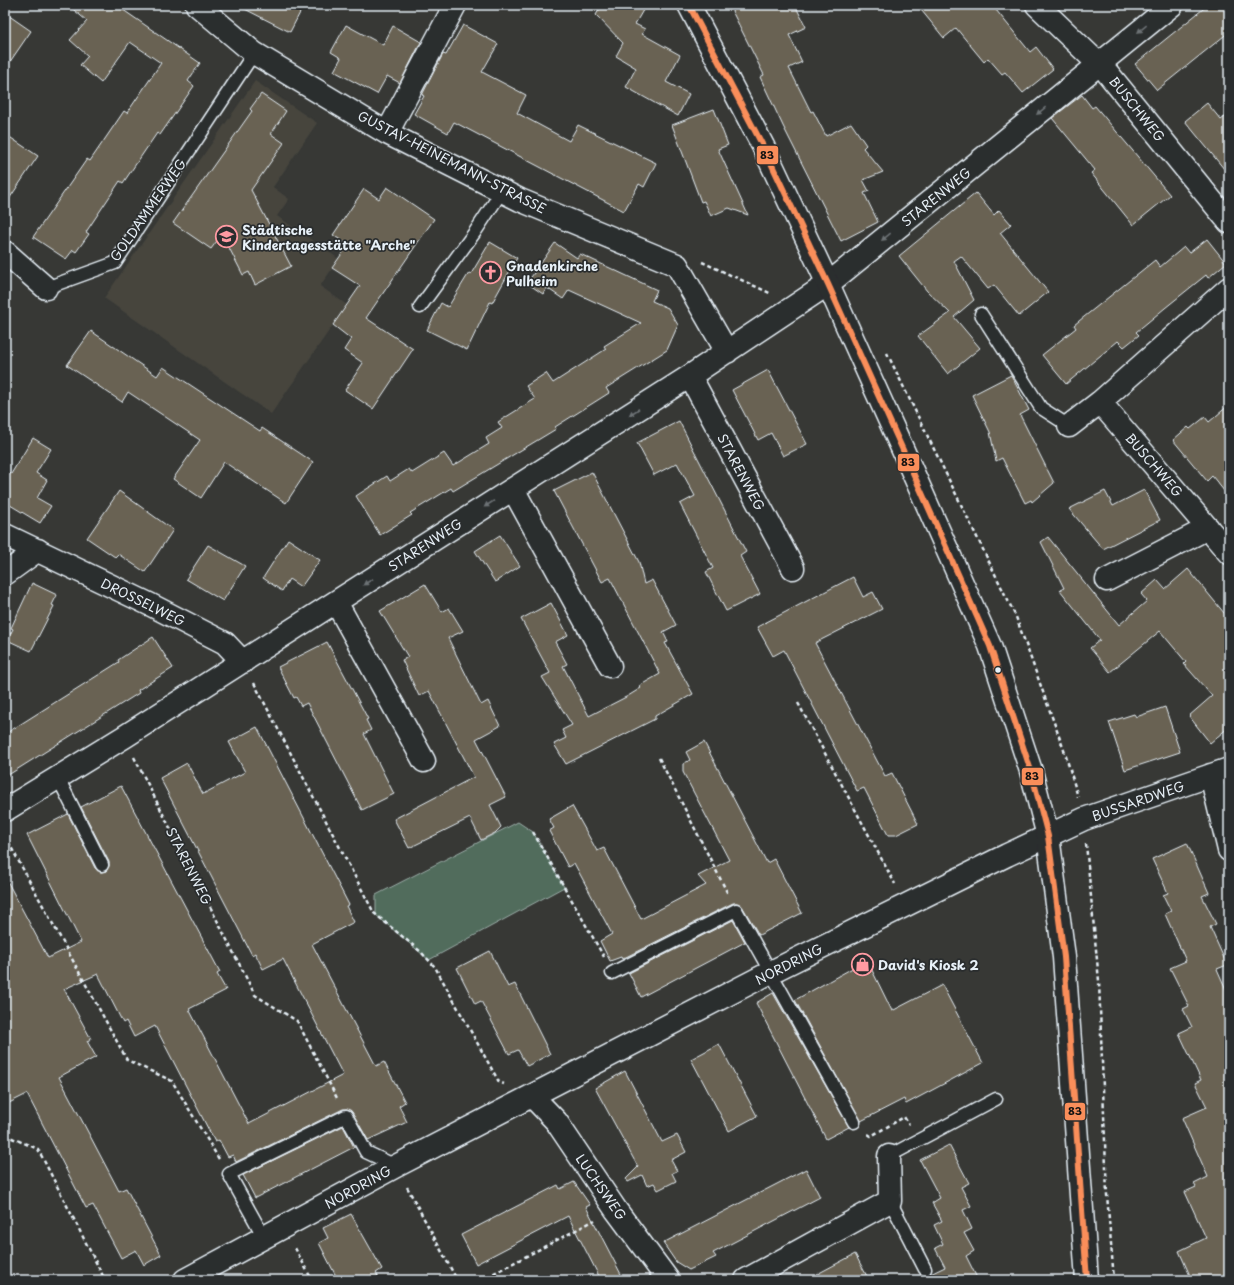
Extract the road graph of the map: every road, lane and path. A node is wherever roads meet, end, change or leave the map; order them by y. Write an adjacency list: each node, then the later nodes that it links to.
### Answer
1 (197, 5): 6 (street, GUSTAV-HEINEMANN-STRASSE)
2 (455, 5): 8 (street)
3 (689, 5): 13 (street)
4 (1037, 5): 7 (street, BUSCHWEG)
5 (1172, 5): 7 (street, STARENWEG, one-way to 7)
6 (254, 53): 8 (street, GUSTAV-HEINEMANN-STRASSE); 14 (lane, GOLDAMMERWEG)
7 (1099, 64): 10 (street, BUSCHWEG); 13 (street, STARENWEG, one-way to 13)
8 (387, 133): 9 (street, GUSTAV-HEINEMANN-STRASSE)
9 (502, 191): 12 (street, GUSTAV-HEINEMANN-STRASSE); 17 (lane)
10 (1229, 222)
11 (5, 252): 14 (street, GOLDAMMERWEG)
12 (677, 265): 16 (path); 20 (street)
13 (828, 284): 16 (street, STARENWEG); 45 (street)
14 (46, 288)
15 (1229, 288): 22 (street)
16 (796, 306): 20 (street, STARENWEG)
17 (420, 307)
18 (981, 314): 23 (lane)
19 (886, 351): 42 (path)
20 (727, 352): 21 (street, STARENWEG)
21 (690, 376): 24 (street, STARENWEG, one-way to 24); 29 (street, STARENWEG)
22 (1100, 402): 23 (street); 25 (street, BUSCHWEG)
23 (1069, 426)
24 (513, 489): 32 (street, STARENWEG, one-way to 32); 34 (street)
25 (1208, 528): 28 (street, BUSCHWEG); 31 (street)
26 (5, 535): 27 (street, DROSSELWEG)
27 (38, 550): 30 (street); 33 (street, DROSSELWEG)
28 (1229, 553)
29 (793, 568)
30 (5, 574)
31 (1107, 580)
32 (336, 602): 33 (street, STARENWEG); 38 (street)
33 (243, 662): 36 (street, STARENWEG); 52 (path)
34 (610, 666)
35 (798, 703): 48 (path)
36 (124, 737): 40 (street, STARENWEG); 54 (path, STARENWEG)
37 (659, 758): 49 (path)
38 (424, 761)
39 (1220, 772): 42 (street, BUSSARDWEG); 46 (street)
40 (58, 778): 41 (street, STARENWEG); 47 (lane)
41 (5, 810)
42 (1084, 820): 45 (street, BUSSARDWEG); 74 (path)
43 (533, 832): 51 (path)
44 (5, 836): 60 (path)
45 (1048, 836): 48 (street, NORDRING); 73 (street)
46 (1229, 850)
47 (102, 865)
48 (907, 905): 50 (street, NORDRING)
49 (736, 910): 50 (lane); 51 (lane)
50 (771, 972): 52 (street, NORDRING); 55 (lane)
51 (612, 973)
52 (532, 1096): 59 (street, NORDRING); 62 (street, LUCHSWEG)
53 (996, 1099): 57 (lane)
54 (346, 1116): 59 (lane); 60 (lane)
55 (854, 1122): 57 (path)
56 (5, 1135): 66 (path)
57 (917, 1142): 58 (lane)
58 (889, 1156): 61 (street)
59 (396, 1166): 63 (street, NORDRING); 69 (path)
60 (229, 1174): 64 (lane)
61 (890, 1201): 65 (lane); 72 (street)
62 (616, 1210): 70 (path); 71 (street, LUCHSWEG)
63 (285, 1228): 64 (street, NORDRING); 68 (path)
64 (265, 1239): 67 (street, NORDRING)
65 (925, 1269)
66 (105, 1280)
67 (185, 1280)
68 (312, 1280)
69 (457, 1280)
70 (481, 1280)
71 (668, 1280)
72 (746, 1280)
73 (1087, 1280)
74 (1114, 1280)

